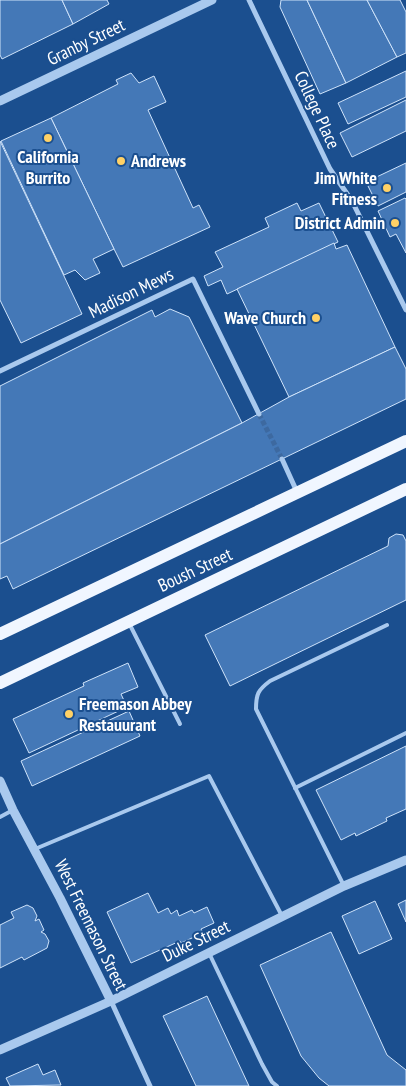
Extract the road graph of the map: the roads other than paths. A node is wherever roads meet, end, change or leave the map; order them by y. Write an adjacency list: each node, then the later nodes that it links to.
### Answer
1 (212, 0): 3 (street, Granby Street)
2 (249, 0): 4 (street, College Place)
3 (0, 102)
4 (406, 310)
5 (0, 371): 6 (street, Madison Mews)
6 (259, 414)
7 (406, 441): 10 (main road, Boush Street)
8 (282, 459): 10 (street)
9 (406, 490): 11 (main road, Boush Street)
10 (298, 493): 13 (main road, Boush Street)
11 (128, 622): 14 (main road, Boush Street); 15 (lane)
12 (388, 625): 18 (lane)
13 (0, 634)
14 (0, 683)
15 (180, 724)
16 (406, 734): 18 (lane)
17 (0, 781): 19 (street, West Freemason Street)
18 (295, 788): 23 (lane)
19 (14, 810): 20 (lane); 21 (street, West Freemason Street)
20 (0, 817)
21 (35, 849): 24 (lane); 26 (street, West Freemason Street)
22 (406, 860): 23 (street, Duke Street)
23 (344, 886): 24 (street, Duke Street)
24 (282, 916): 25 (street, Duke Street)
25 (209, 953): 26 (street, Duke Street); 29 (lane)
26 (111, 1001): 27 (street, Duke Street); 28 (street, West Freemason Street)
27 (0, 1050)
28 (150, 1086)
29 (276, 1086)

